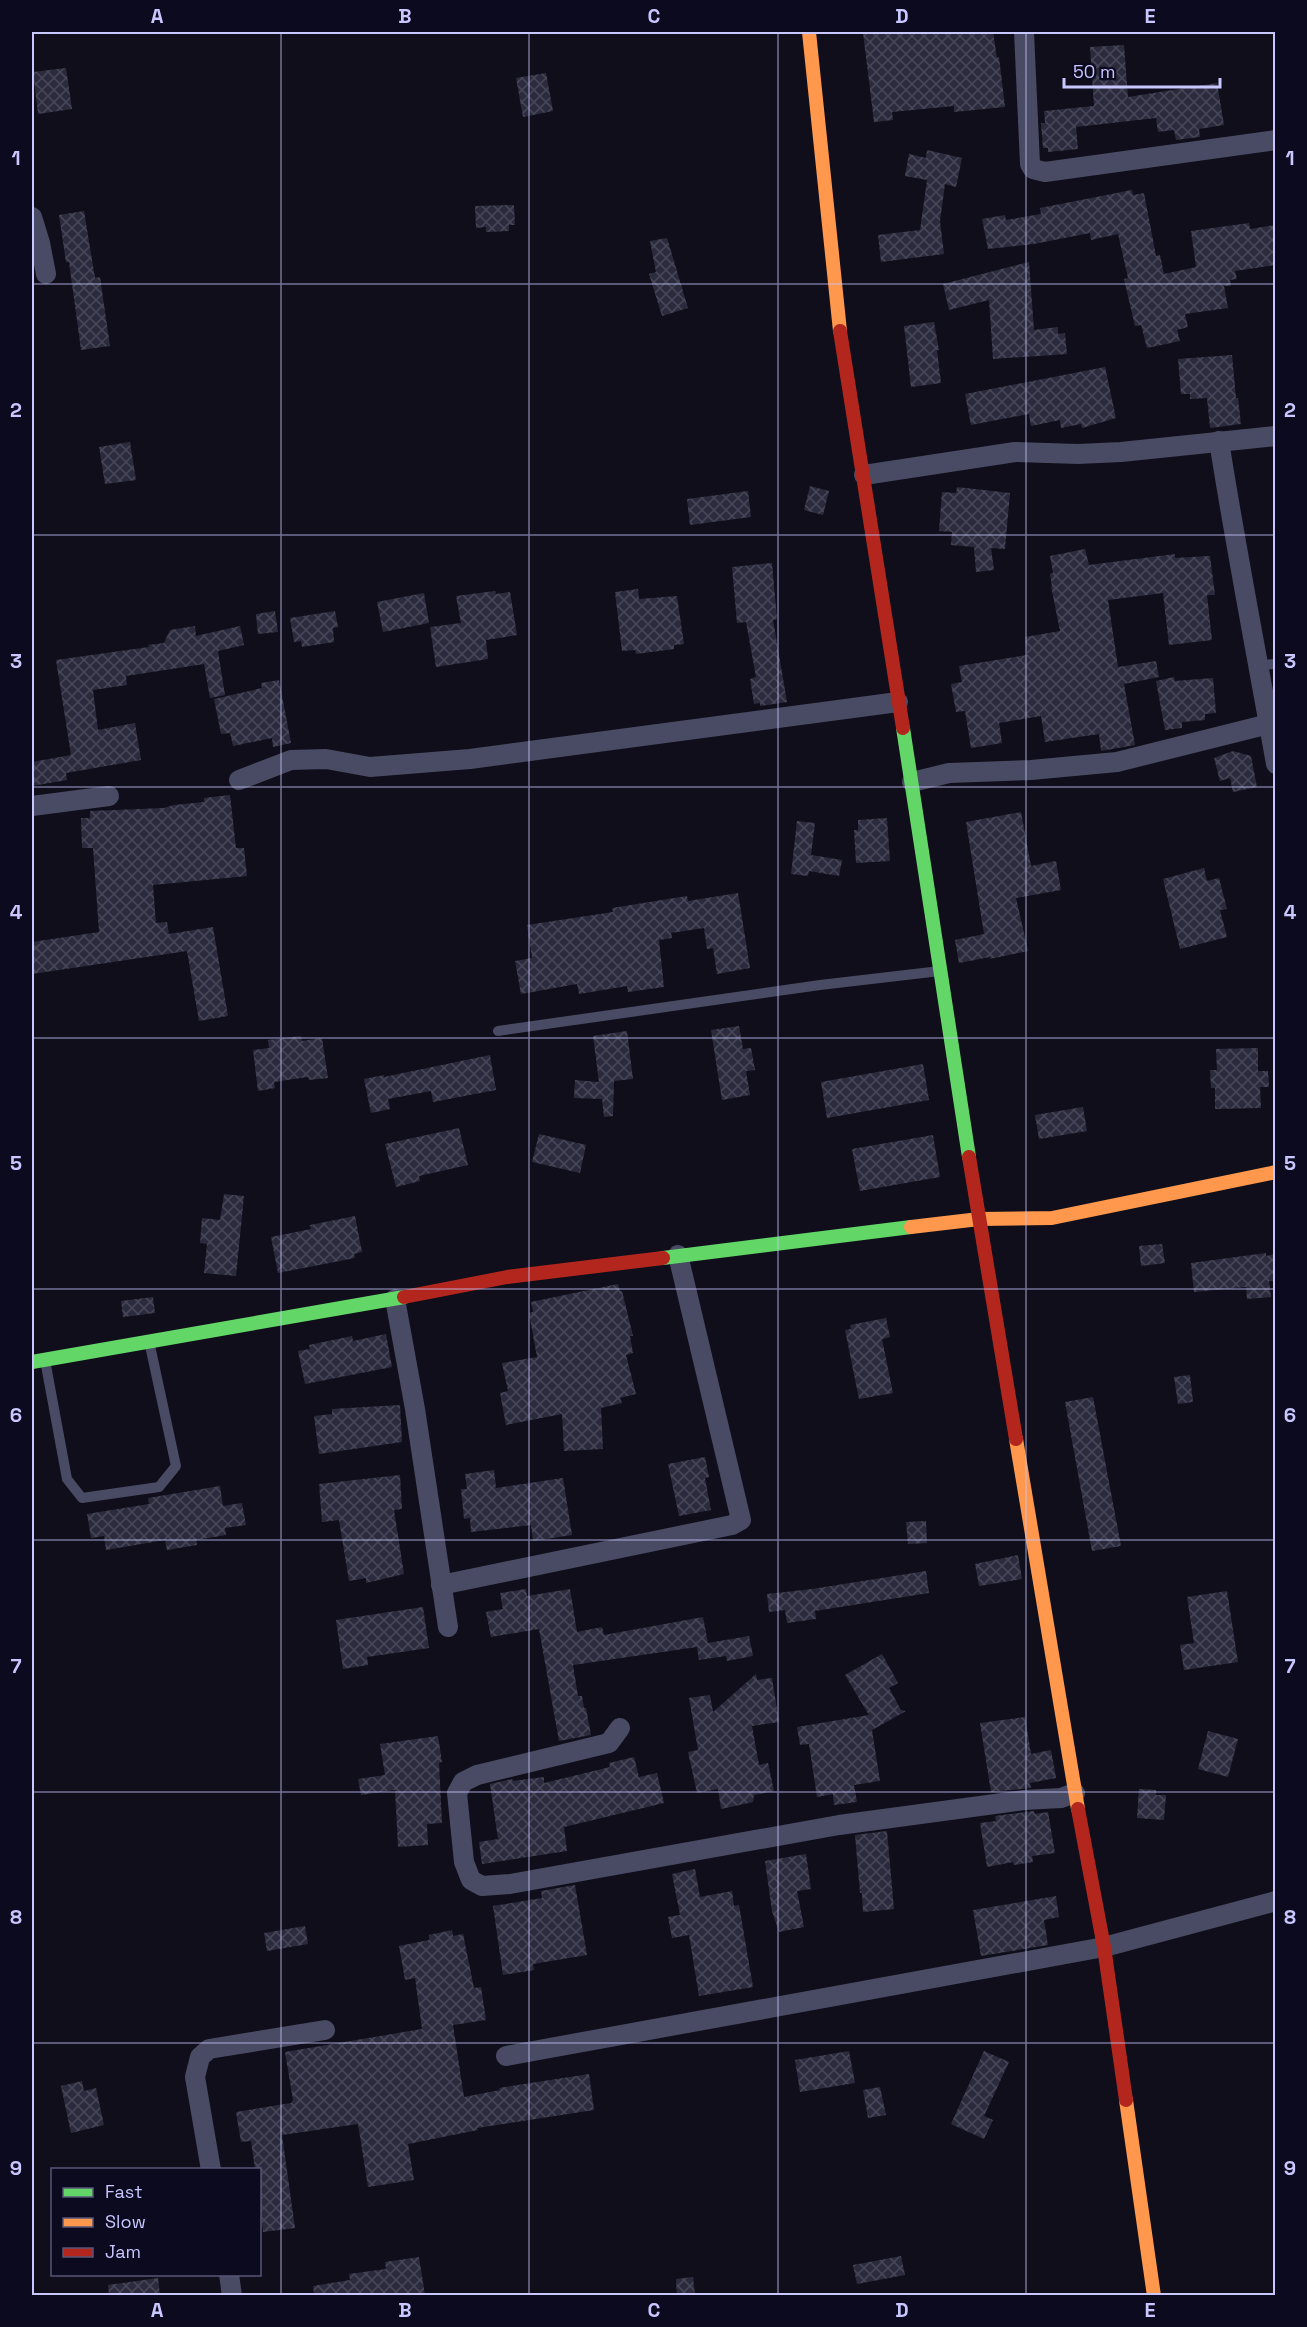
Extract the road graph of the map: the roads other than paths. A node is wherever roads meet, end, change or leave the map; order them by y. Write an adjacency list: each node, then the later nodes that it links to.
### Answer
1 (809, 32): 8 (street)
2 (1024, 32): 3 (street)
3 (1275, 140)
4 (32, 217): 5 (street)
5 (46, 274)
6 (1275, 436): 7 (street)
7 (1219, 441): 8 (street); 9 (street)
8 (864, 475): 10 (street)
9 (1267, 664): 11 (street)
10 (898, 702): 13 (street); 14 (street)
11 (1269, 724): 12 (street); 14 (street)
12 (1275, 764)
13 (239, 780)
14 (912, 783): 17 (street)
15 (109, 796): 16 (street)
16 (32, 806)
17 (940, 971): 18 (lane); 20 (street)
18 (498, 1031)
19 (1275, 1172): 20 (street)
20 (979, 1219): 21 (street); 28 (street)
21 (678, 1255): 22 (street); 25 (street)
22 (395, 1299): 23 (street); 25 (street)
23 (148, 1341): 24 (street); 24 (lane)
24 (38, 1360)
25 (441, 1585): 26 (street)
26 (448, 1627)
27 (620, 1728): 28 (street)
28 (1076, 1793): 30 (street)
29 (1275, 1901): 30 (street)
30 (1104, 1947): 32 (street); 36 (street)
31 (325, 2030): 33 (street)
32 (506, 2056)
33 (210, 2168)
34 (229, 2276): 35 (street)
35 (232, 2295)
36 (1154, 2295)

